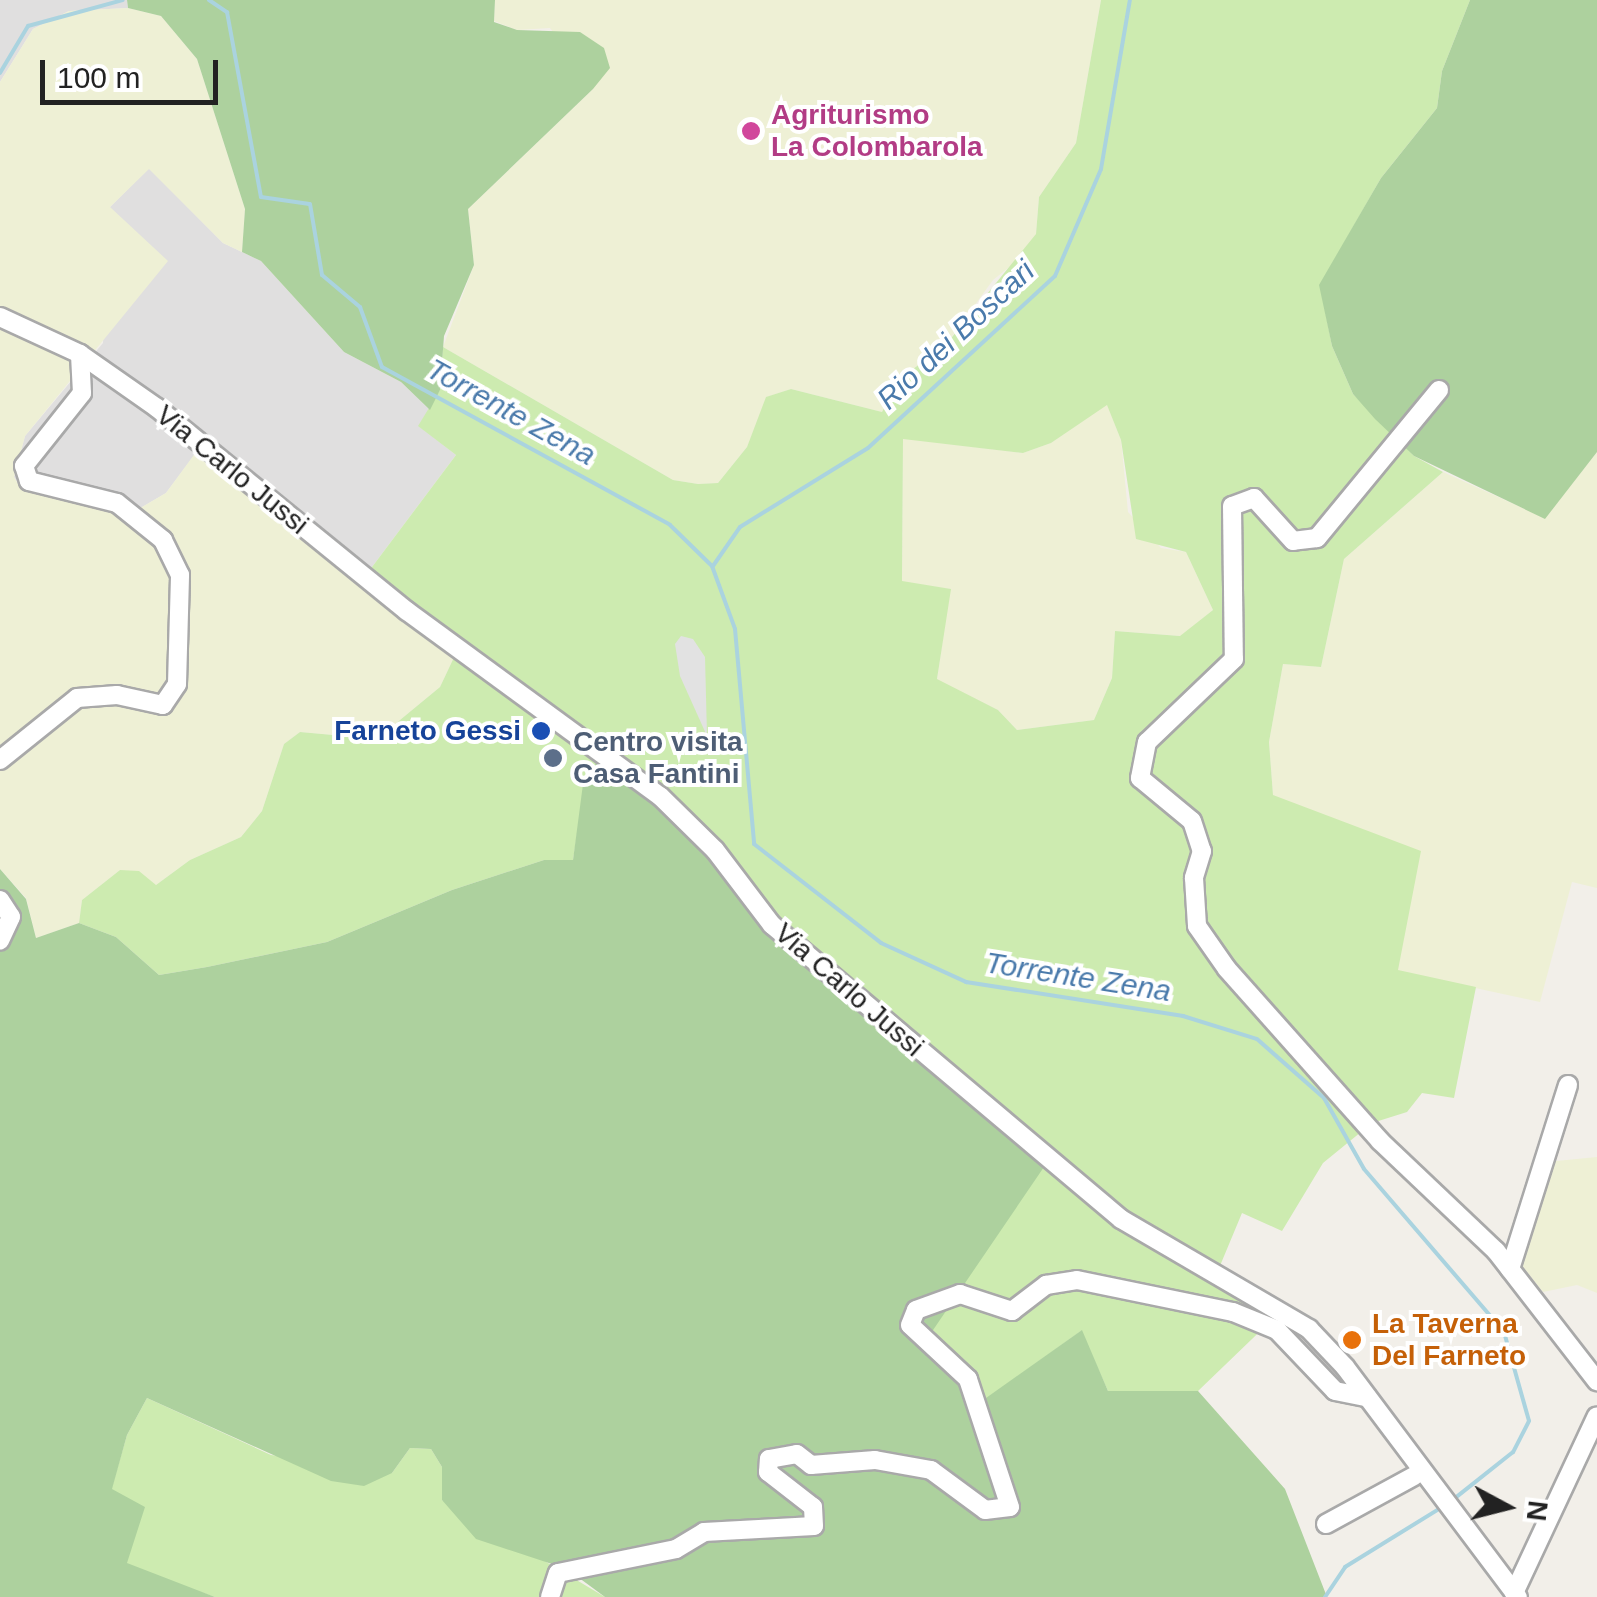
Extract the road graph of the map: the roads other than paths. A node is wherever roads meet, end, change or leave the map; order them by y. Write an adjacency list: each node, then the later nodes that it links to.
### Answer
1 (0, 318): 2 (street, Via Carlo Jussi)
2 (80, 354): 4 (street); 10 (street, Via Carlo Jussi)
3 (1439, 390): 8 (street)
4 (0, 760)
5 (0, 900): 6 (street)
6 (0, 942)
7 (1568, 1085): 8 (street)
8 (1510, 1269): 9 (street)
9 (1597, 1381)
10 (1366, 1397): 12 (street, Via Carlo Jussi); 15 (street)
11 (1597, 1416): 14 (street, Via Carlo Jussi)
12 (1422, 1480): 13 (street); 14 (street, Via Carlo Jussi)
13 (1326, 1524)
14 (1516, 1595)
15 (550, 1597)

